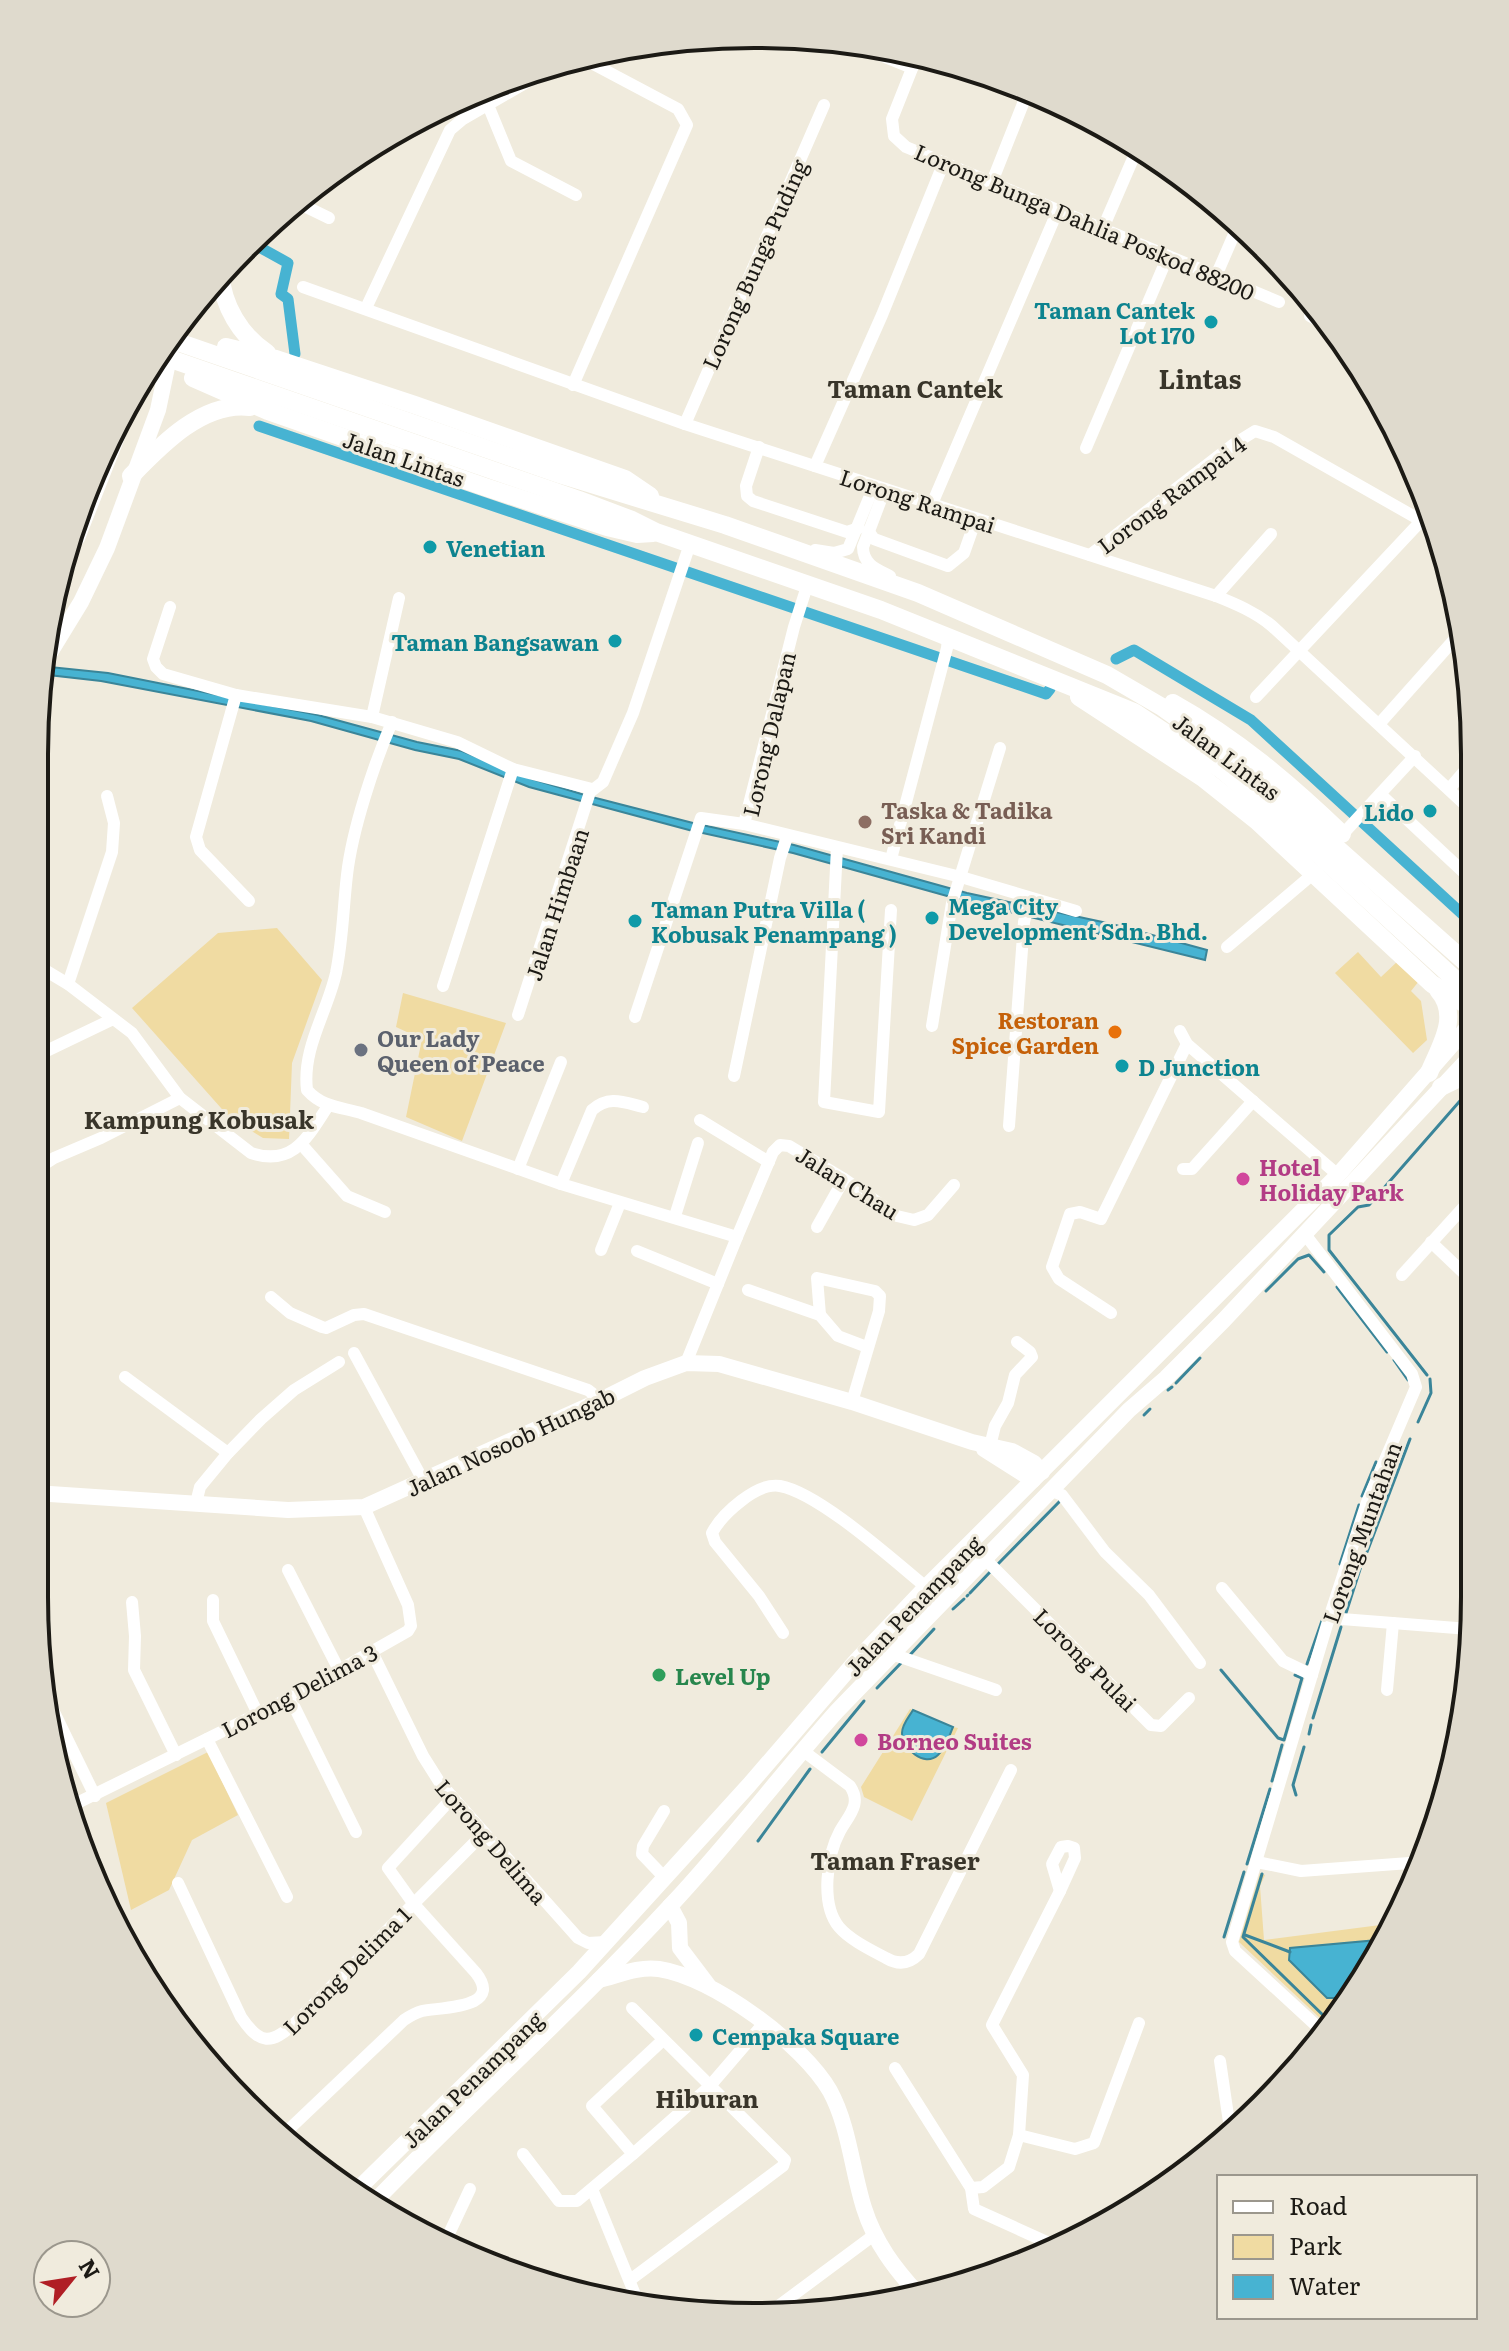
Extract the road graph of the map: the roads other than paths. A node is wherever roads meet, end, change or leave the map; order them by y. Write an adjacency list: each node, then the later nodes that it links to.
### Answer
1 (598, 66): 29 (street)
2 (913, 67): 8 (street, Lorong Bunga Dahlia Poskod 88200)
3 (512, 91): 5 (street)
4 (1024, 102): 9 (street)
5 (488, 105): 10 (street); 21 (street)
6 (824, 105): 32 (street, Lorong Bunga Puding)
7 (1133, 158): 14 (street)
8 (944, 162): 9 (street, Lorong Bunga Dahlia Poskod 88200); 37 (street)
9 (992, 182): 12 (street, Lorong Bunga Dahlia Poskod 88200)
10 (576, 195)
11 (308, 208): 13 (street)
12 (1058, 210): 14 (street, Lorong Bunga Dahlia Poskod 88200); 40 (street)
13 (329, 218)
14 (1103, 228): 16 (street, Lorong Bunga Dahlia Poskod 88200)
15 (1233, 236): 17 (street)
16 (1168, 256): 17 (street, Lorong Bunga Dahlia Poskod 88200); 36 (street)
17 (1216, 276): 20 (street, Lorong Bunga Dahlia Poskod 88200)
18 (303, 287): 21 (street, Lorong Rampai)
19 (223, 289): 25 (highway)
20 (1279, 302)
21 (366, 308): 29 (street, Lorong Rampai)
22 (185, 337): 24 (highway, Jalan Lintas)
23 (181, 343): 41 (highway, Jalan Lintas)
24 (236, 351): 25 (highway, Jalan Lintas); 30 (highway)
25 (276, 359): 41 (highway, Jalan Lintas)
26 (167, 362): 45 (highway, Jalan Lintas)
27 (167, 363): 30 (highway, Jalan Lintas)
28 (163, 369): 34 (main road)
29 (573, 385): 32 (street, Lorong Rampai)
30 (222, 392): 31 (highway, Jalan Lintas)
31 (268, 411): 38 (highway); 45 (highway, Jalan Lintas)
32 (685, 424): 35 (street, Lorong Rampai)
33 (129, 427): 34 (main road)
34 (147, 438): 38 (main road)
35 (759, 447): 37 (street, Lorong Rampai); 44 (street)
36 (1086, 448)
37 (815, 466): 39 (street, Lorong Rampai)
38 (131, 476): 55 (main road)
39 (879, 488): 40 (street, Lorong Rampai); 44 (street)
40 (932, 504): 42 (street, Lorong Rampai)
41 (666, 507): 46 (highway, Jalan Lintas)
42 (976, 519): 44 (street); 49 (street, Lorong Rampai)
43 (1421, 521): 49 (street, Lorong Rampai 4); 58 (street)
44 (864, 530): 46 (street); 51 (street)
45 (656, 532): 48 (highway, Jalan Lintas)
46 (746, 534): 51 (highway, Jalan Lintas)
47 (1271, 534): 52 (street)
48 (688, 552): 50 (highway, Jalan Lintas); 71 (street)
49 (1090, 555): 52 (street, Lorong Rampai)
50 (806, 591): 56 (highway, Jalan Lintas); 75 (street, Lorong Dalapan)
51 (918, 593): 59 (highway, Jalan Lintas)
52 (1216, 596): 58 (street, Lorong Rampai)
53 (399, 598): 63 (street)
54 (170, 607): 62 (street)
55 (58, 641)
56 (948, 642): 60 (highway, Jalan Lintas); 79 (street)
57 (1452, 643): 64 (street)
58 (1299, 651): 61 (street); 64 (street, Lorong Rampai)
59 (1085, 662): 76 (highway, Jalan Lintas); 89 (highway, Jalan Lintas)
60 (1045, 675): 81 (highway, Jalan Lintas); 93 (highway, Jalan Lintas)
61 (1256, 697)
62 (235, 700): 63 (street); 83 (street)
63 (372, 717): 65 (street)
64 (1380, 723): 67 (street, Lorong Rampai)
65 (390, 727): 68 (street); 112 (street)
66 (1000, 748): 82 (street)
67 (1415, 756): 70 (street, Lorong Rampai); 72 (street)
68 (513, 769): 71 (street); 94 (street)
69 (1461, 775): 70 (street)
70 (1450, 788): 74 (street, Lorong Rampai)
71 (591, 791): 97 (street, Jalan Himbaan)
72 (1380, 794): 76 (street); 80 (street)
73 (107, 796): 91 (street)
74 (1461, 799)
75 (744, 824): 77 (street, Lorong Dalapan); 98 (street)
76 (1342, 835): 88 (highway, Jalan Lintas)
77 (787, 837): 78 (street); 108 (street, Lorong Dalapan)
78 (837, 851): 79 (street); 85 (street)
79 (891, 859): 82 (street)
80 (1461, 870)
81 (1313, 874): 87 (street); 92 (highway, Jalan Lintas)
82 (959, 883): 84 (street); 100 (street)
83 (249, 901)
84 (1029, 902): 86 (street); 115 (street)
85 (891, 910)
86 (1076, 911)
87 (1227, 947)
88 (1461, 949)
89 (1461, 950)
90 (48, 972): 91 (street)
91 (68, 984): 99 (street)
92 (1432, 984): 95 (highway); 96 (highway, Jalan Lintas); 109 (highway)
93 (1461, 985)
94 (443, 986)
95 (1461, 988)
96 (1461, 1001)
97 (518, 1015)
98 (635, 1017)
99 (113, 1019): 104 (street); 110 (street)
100 (932, 1026)
101 (1180, 1031): 103 (street)
102 (1461, 1039): 109 (main road, Jalan Penampang)
103 (1187, 1044): 111 (street); 141 (street)
104 (48, 1050)
105 (561, 1062): 120 (street)
106 (1461, 1062): 109 (main road, Jalan Penampang)
107 (1461, 1074): 109 (highway)
108 (734, 1076)
109 (1435, 1080): 122 (main road, Jalan Penampang); 131 (main road, Jalan Penampang)
110 (180, 1098): 117 (street); 118 (street)
111 (1253, 1101): 121 (street); 122 (street)
112 (328, 1106): 117 (street); 120 (street)
113 (643, 1107): 124 (street)
114 (700, 1120): 119 (street)
115 (1009, 1126)
116 (698, 1143): 129 (street)
117 (302, 1145): 128 (street)
118 (48, 1162)
119 (769, 1162): 123 (street, Jalan Chau); 132 (street, Jalan Chau)
120 (518, 1169): 124 (street)
121 (1183, 1169)
122 (1338, 1175): 155 (main road, Jalan Penampang)
123 (844, 1179): 125 (street, Jalan Chau); 130 (street)
124 (561, 1184): 126 (street)
125 (954, 1185)
126 (620, 1203): 129 (street); 134 (street)
127 (1461, 1210): 133 (street)
128 (385, 1212)
129 (675, 1216): 132 (street)
130 (817, 1227)
131 (1304, 1233): 155 (main road, Jalan Penampang); 167 (street, Lorong Muntahan)
132 (737, 1237): 138 (street, Jalan Chau)
133 (1431, 1242): 136 (street); 137 (street)
134 (601, 1250)
135 (637, 1251): 138 (street)
136 (1461, 1270)
137 (1402, 1275)
138 (718, 1284): 147 (street, Jalan Chau)
139 (748, 1290): 142 (street)
140 (271, 1297): 149 (street)
141 (1111, 1313)
142 (820, 1315): 144 (street); 144 (street)
143 (1017, 1342): 152 (street)
144 (867, 1347): 150 (street)
145 (354, 1353): 156 (street)
146 (339, 1362): 153 (street)
147 (686, 1363): 149 (main road, Jalan Nosoob Hungab); 150 (main road, Jalan Nosoob Hungab)
148 (125, 1377): 153 (street)
149 (601, 1400): 156 (main road, Jalan Nosoob Hungab)
150 (852, 1402): 151 (main road, Jalan Nosoob Hungab)
151 (972, 1442): 152 (main road, Jalan Nosoob Hungab); 154 (main road, Jalan Nosoob Hungab)
152 (990, 1446): 155 (main road, Jalan Nosoob Hungab)
153 (228, 1453): 158 (street)
154 (1008, 1465): 155 (main road, Jalan Nosoob Hungab); 160 (main road)
155 (1042, 1481): 160 (main road, Jalan Penampang); 161 (main road, Jalan Penampang); 173 (street)
156 (424, 1482): 159 (main road, Jalan Nosoob Hungab)
157 (48, 1494): 158 (main road, Jalan Nosoob Hungab)
158 (196, 1503): 159 (main road, Jalan Nosoob Hungab)
159 (364, 1507): 171 (street, Lorong Delima 3)
160 (1002, 1512): 163 (main road, Jalan Penampang)
161 (985, 1559): 172 (main road, Jalan Penampang); 179 (street, Lorong Pulai)
162 (288, 1570): 174 (street)
163 (926, 1587): 170 (street); 194 (main road, Jalan Penampang)
164 (1222, 1588): 175 (street)
165 (213, 1600): 180 (street)
166 (132, 1602): 184 (street)
167 (1329, 1618): 168 (street); 175 (street, Lorong Muntahan)
168 (1393, 1623): 169 (street); 177 (street)
169 (1460, 1628)
170 (783, 1633)
171 (372, 1652): 174 (street, Lorong Delima 3); 187 (street, Lorong Delima)
172 (892, 1654): 176 (street); 183 (main road, Jalan Penampang)
173 (1200, 1663)
174 (339, 1670): 178 (street, Lorong Delima 3)
175 (1312, 1675): 192 (street, Lorong Muntahan)
176 (996, 1690)
177 (1387, 1690)
178 (290, 1698): 180 (street, Lorong Delima 3); 190 (street)
179 (1189, 1698)
180 (258, 1714): 182 (street, Lorong Delima 3)
181 (60, 1725): 186 (street)
182 (207, 1739): 184 (street, Lorong Delima 3); 197 (street)
183 (802, 1750): 185 (street); 200 (main road, Jalan Penampang)
184 (176, 1755): 186 (street, Lorong Delima 3)
185 (1011, 1770)
186 (95, 1796): 188 (street, Lorong Delima 3)
187 (452, 1798): 191 (street, Lorong Delima); 199 (street)
188 (79, 1803)
189 (664, 1811): 194 (street)
190 (356, 1832)
191 (484, 1833): 199 (street, Lorong Delima 1); 201 (street, Lorong Delima)
192 (1257, 1862): 193 (street); 211 (street, Lorong Muntahan)
193 (1409, 1863)
194 (664, 1877): 198 (main road, Jalan Penampang)
195 (178, 1883): 199 (street, Lorong Delima 1)
196 (1060, 1891): 218 (street)
197 (287, 1897)
198 (645, 1898): 200 (main road); 202 (main road, Jalan Penampang)
199 (413, 1903): 217 (street)
200 (670, 1906): 203 (main road); 206 (main road, Jalan Penampang)
201 (578, 1938): 202 (street); 205 (street)
202 (606, 1942): 205 (main road, Jalan Penampang)
203 (680, 1948): 204 (main road); 207 (main road)
204 (662, 1969): 206 (main road); 207 (main road)
205 (579, 1972): 219 (main road, Jalan Penampang)
206 (598, 1980): 222 (main road, Jalan Penampang)
207 (709, 1987): 209 (main road)
208 (632, 2008): 212 (street)
209 (764, 2023): 215 (street); 229 (main road)
210 (1139, 2023): 218 (street)
211 (1316, 2025)
212 (663, 2040): 215 (street); 221 (street)
213 (1220, 2061): 216 (street)
214 (895, 2068): 224 (street)
215 (709, 2087): 221 (street); 231 (street)
216 (1229, 2120)
217 (290, 2129)
218 (1019, 2135): 224 (street)
219 (397, 2152): 222 (main road); 223 (main road, Jalan Penampang)
220 (523, 2154): 226 (street)
221 (633, 2154): 226 (street)
222 (419, 2158): 227 (main road, Jalan Penampang)
223 (363, 2184)
224 (971, 2188): 230 (street)
225 (470, 2189): 228 (street)
226 (592, 2189): 231 (street)
227 (381, 2195)
228 (449, 2233)
229 (874, 2235): 232 (main road); 234 (street)
230 (1044, 2241)
231 (630, 2280): 233 (street)
232 (910, 2285)
233 (634, 2292)
234 (784, 2302)

